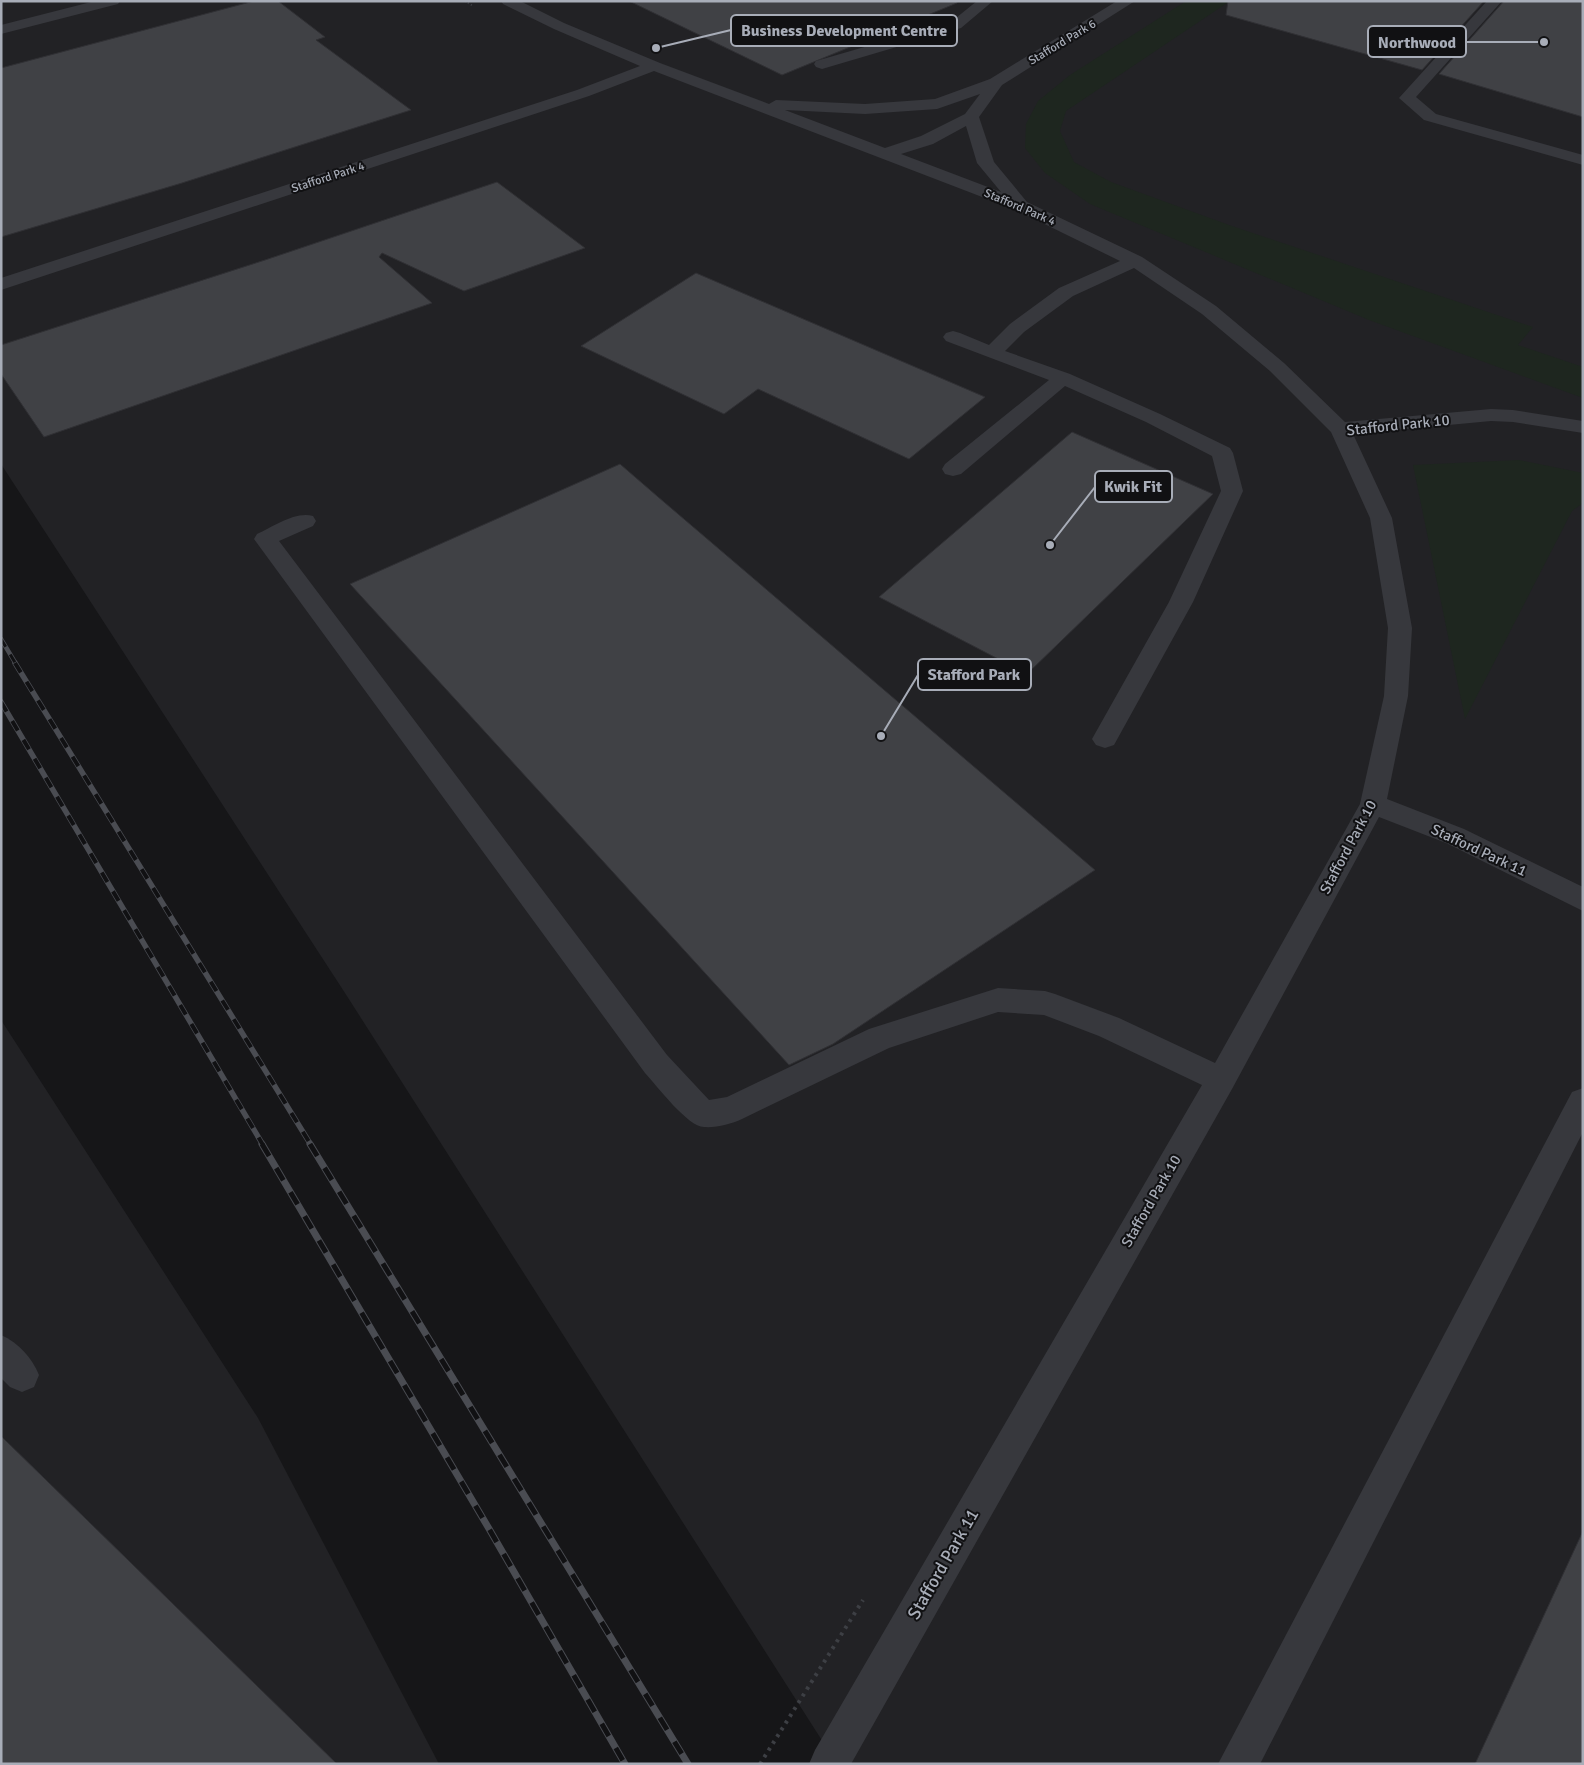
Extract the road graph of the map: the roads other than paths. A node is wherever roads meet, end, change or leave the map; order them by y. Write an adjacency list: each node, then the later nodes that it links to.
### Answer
1 (114, 1): 6 (street)
2 (508, 1): 8 (street, Stafford Park 4)
3 (986, 1): 7 (street)
4 (1495, 1): 16 (street)
5 (1122, 2): 9 (street, Stafford Park 6)
6 (1, 30)
7 (822, 64)
8 (654, 66): 10 (street, Stafford Park 4); 19 (street, Stafford Park 4)
9 (996, 82): 11 (street); 12 (street)
10 (752, 104): 11 (street); 15 (street, Stafford Park 4)
11 (937, 104): 13 (street)
12 (971, 117): 15 (street); 17 (street)
13 (916, 120)
14 (902, 130): 15 (street)
15 (884, 154): 17 (street, Stafford Park 4)
16 (1583, 160)
17 (1022, 206): 18 (street, Stafford Park 4)
18 (1134, 261): 21 (street); 24 (street, Stafford Park 4)
19 (1, 284)
20 (953, 337): 21 (street)
21 (992, 353): 22 (street)
22 (1062, 378): 25 (street); 27 (street)
23 (1583, 427): 24 (street, Stafford Park 10)
24 (1340, 429): 28 (street, Stafford Park 10)
25 (953, 469)
26 (305, 521): 30 (street)
27 (1105, 739)
28 (1373, 804): 29 (street, Stafford Park 11); 30 (street, Stafford Park 10)
29 (1583, 900)
30 (1221, 1080): 32 (street, Stafford Park 10)
31 (1583, 1101): 34 (street)
32 (1056, 1364): 33 (street, Stafford Park 11)
33 (829, 1764)
34 (1238, 1764)

